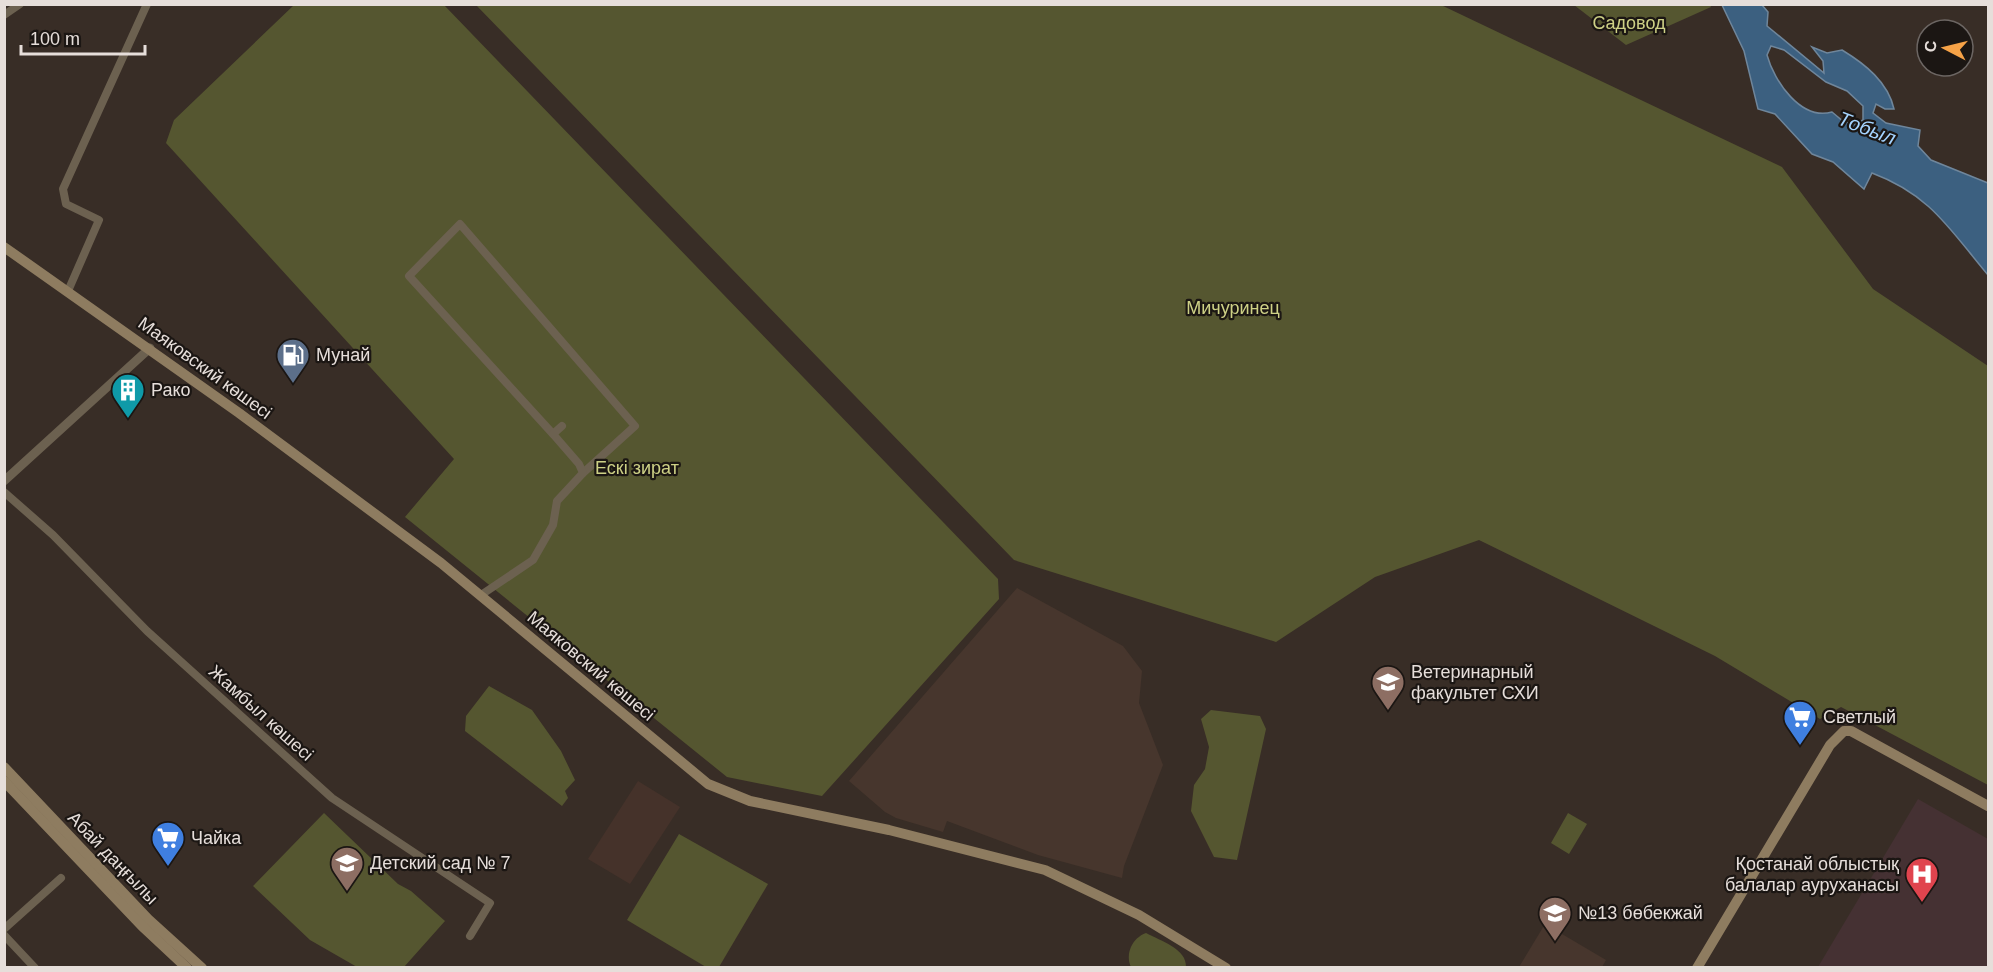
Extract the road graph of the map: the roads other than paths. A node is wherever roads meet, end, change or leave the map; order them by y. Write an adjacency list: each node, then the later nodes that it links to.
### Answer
1 (20, 4): 3 (street)
2 (147, 4): 5 (street)
3 (4, 15)
4 (4, 247): 5 (main road, Маяковский көшесі)
5 (68, 291): 6 (main road, Маяковский көшесі)
6 (150, 348): 10 (street); 12 (main road, Маяковский көшесі)
7 (562, 426): 8 (street)
8 (553, 434): 9 (street); 9 (street)
9 (583, 473): 12 (street)
10 (4, 481)
11 (4, 492): 19 (street, Жамбыл көшесі)
12 (481, 595): 23 (main road, Маяковский көшесі)
13 (4, 767): 22 (main road, Абай даңғылы)
14 (4, 781): 21 (main road, Абай даңғылы)
15 (1989, 806): 24 (main road)
16 (61, 878): 17 (street)
17 (4, 929)
18 (4, 935): 20 (street)
19 (470, 936)
20 (35, 968)
21 (187, 968)
22 (202, 968)
23 (1226, 968)
24 (1697, 968)

